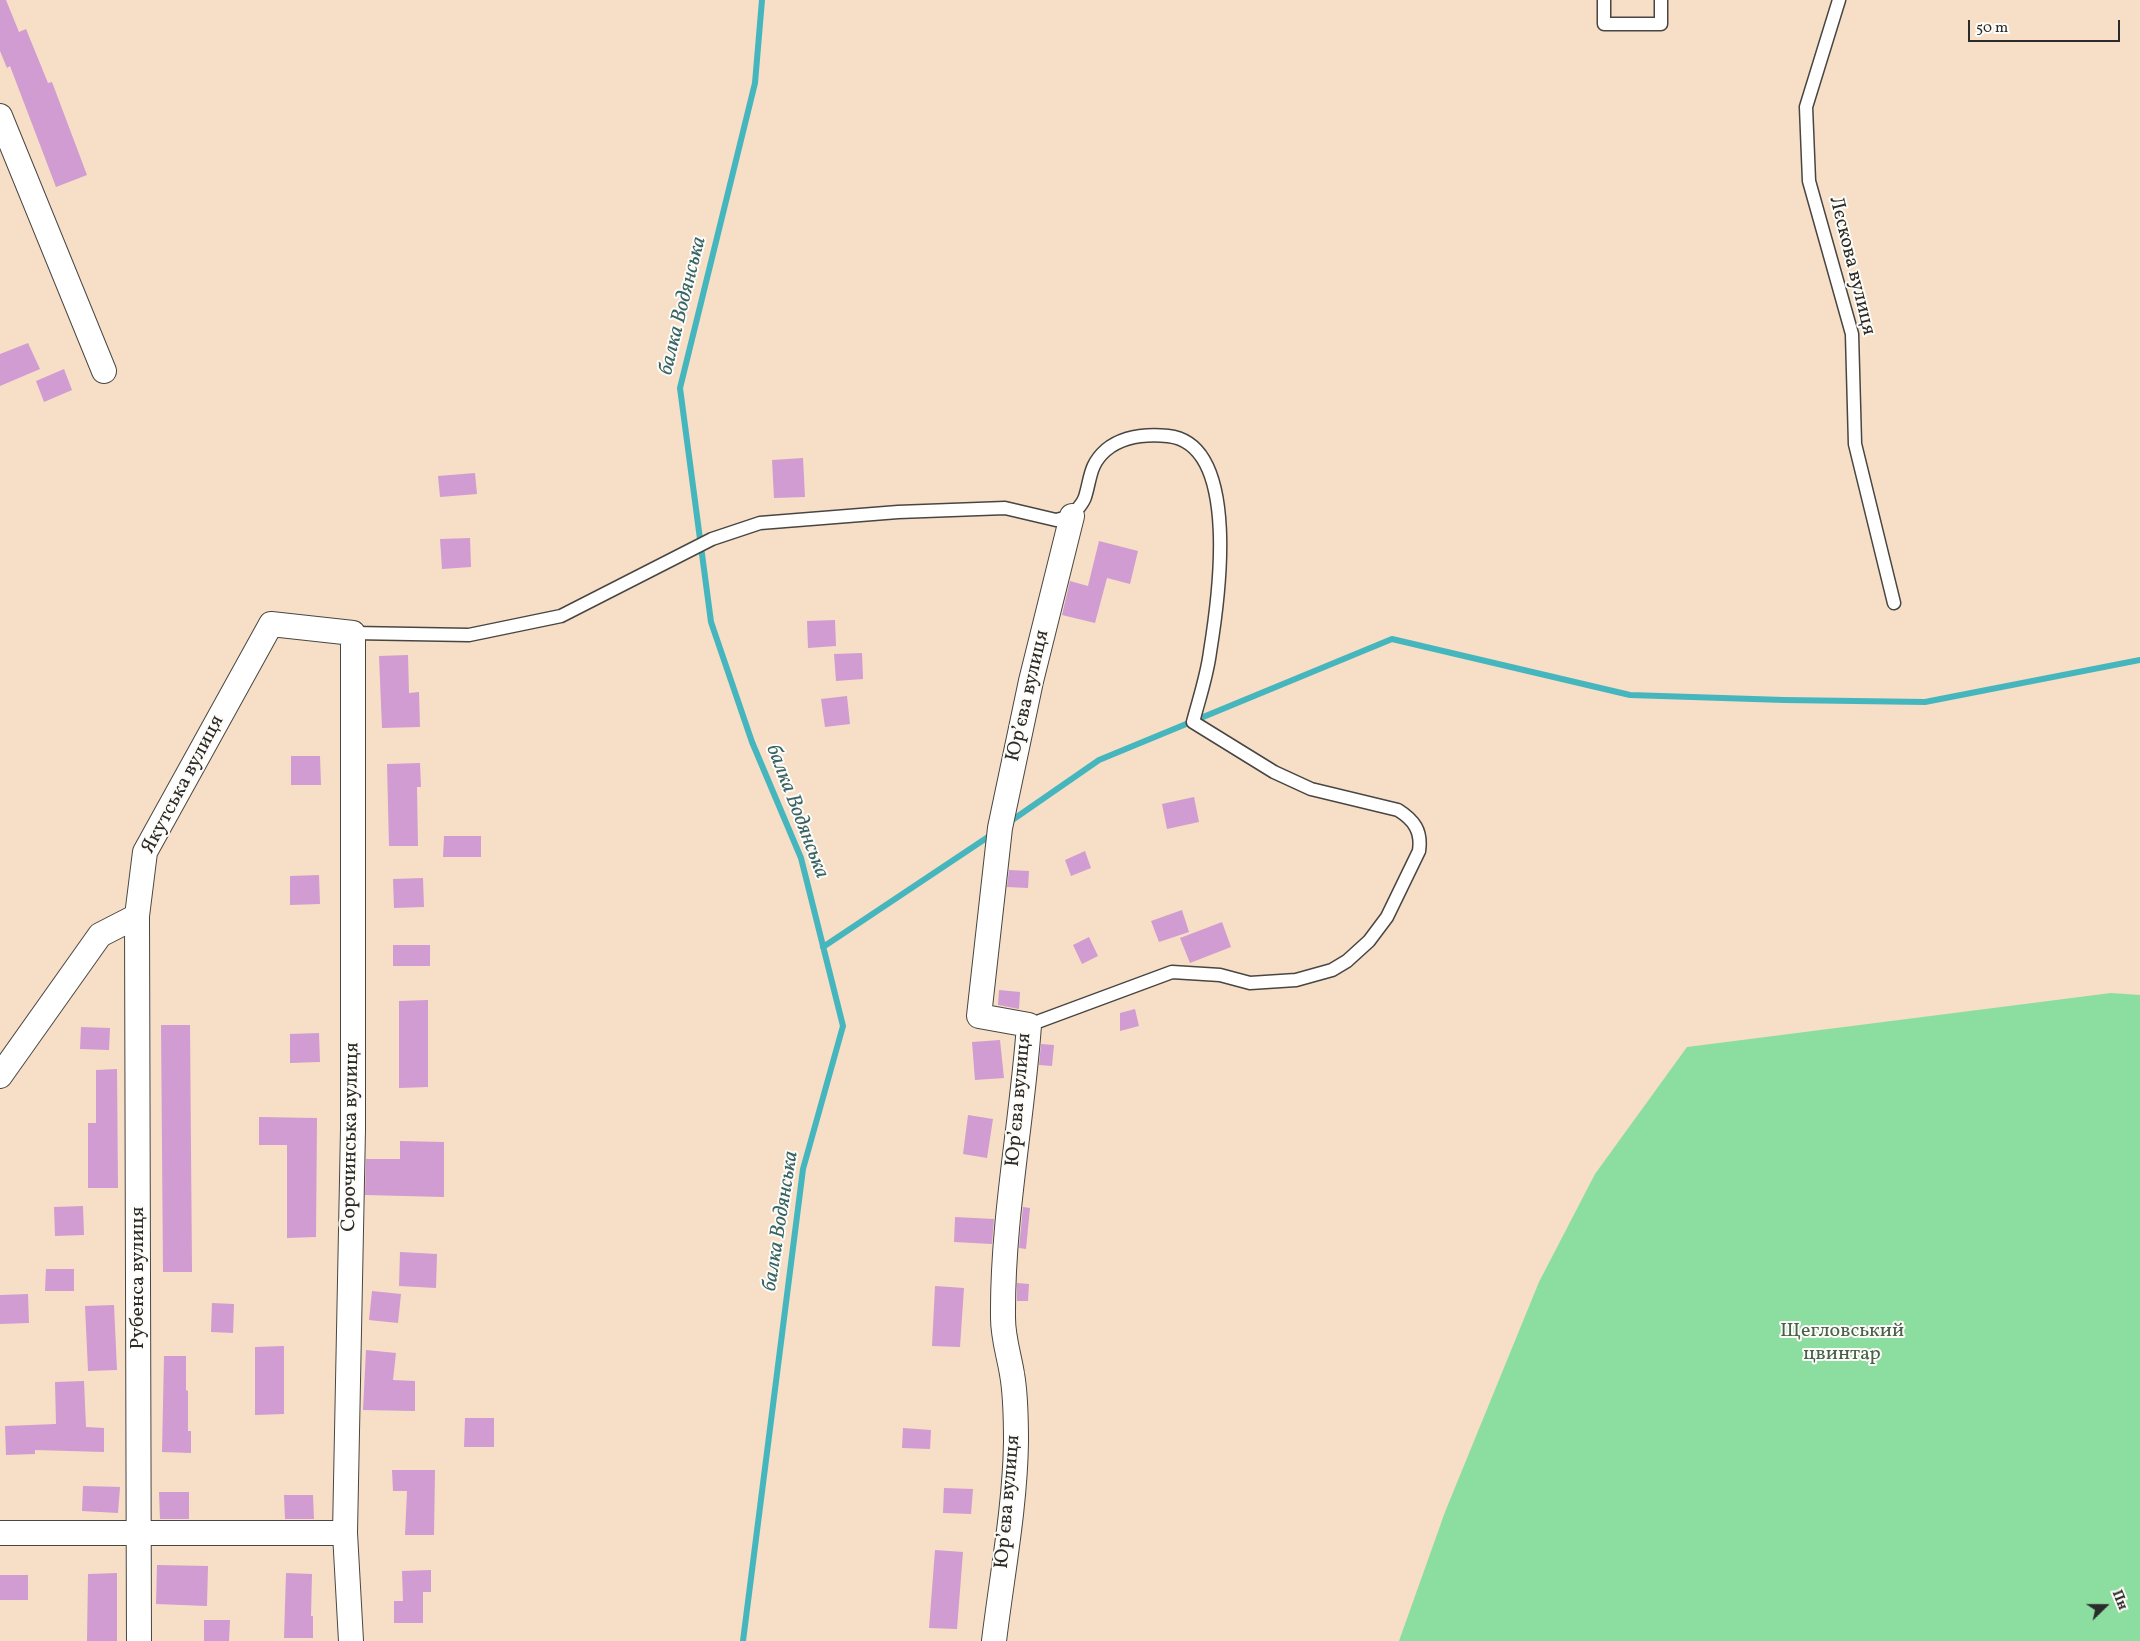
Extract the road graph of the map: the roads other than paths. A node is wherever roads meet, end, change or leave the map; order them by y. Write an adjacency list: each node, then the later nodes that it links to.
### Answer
1 (1604, 0): 2 (lane)
2 (1661, 0)
3 (1839, 0): 7 (lane, Лєскова вулиця)
4 (0, 116): 5 (street)
5 (104, 371)
6 (1072, 516): 8 (lane); 10 (street, Юр’єва вулиця); 10 (lane)
7 (1894, 603)
8 (353, 633): 9 (street, Якутська вулиця); 14 (street, Сорочинська вулиця)
9 (137, 916): 11 (street); 13 (street, Рубенса вулиця)
10 (1029, 1025): 17 (street, Юр’єва вулиця)
11 (0, 1076)
12 (0, 1533): 13 (street)
13 (140, 1533): 14 (street); 15 (street, Рубенса вулиця)
14 (345, 1533): 16 (street, Сорочинська вулиця)
15 (139, 1641)
16 (351, 1641)
17 (994, 1641)

